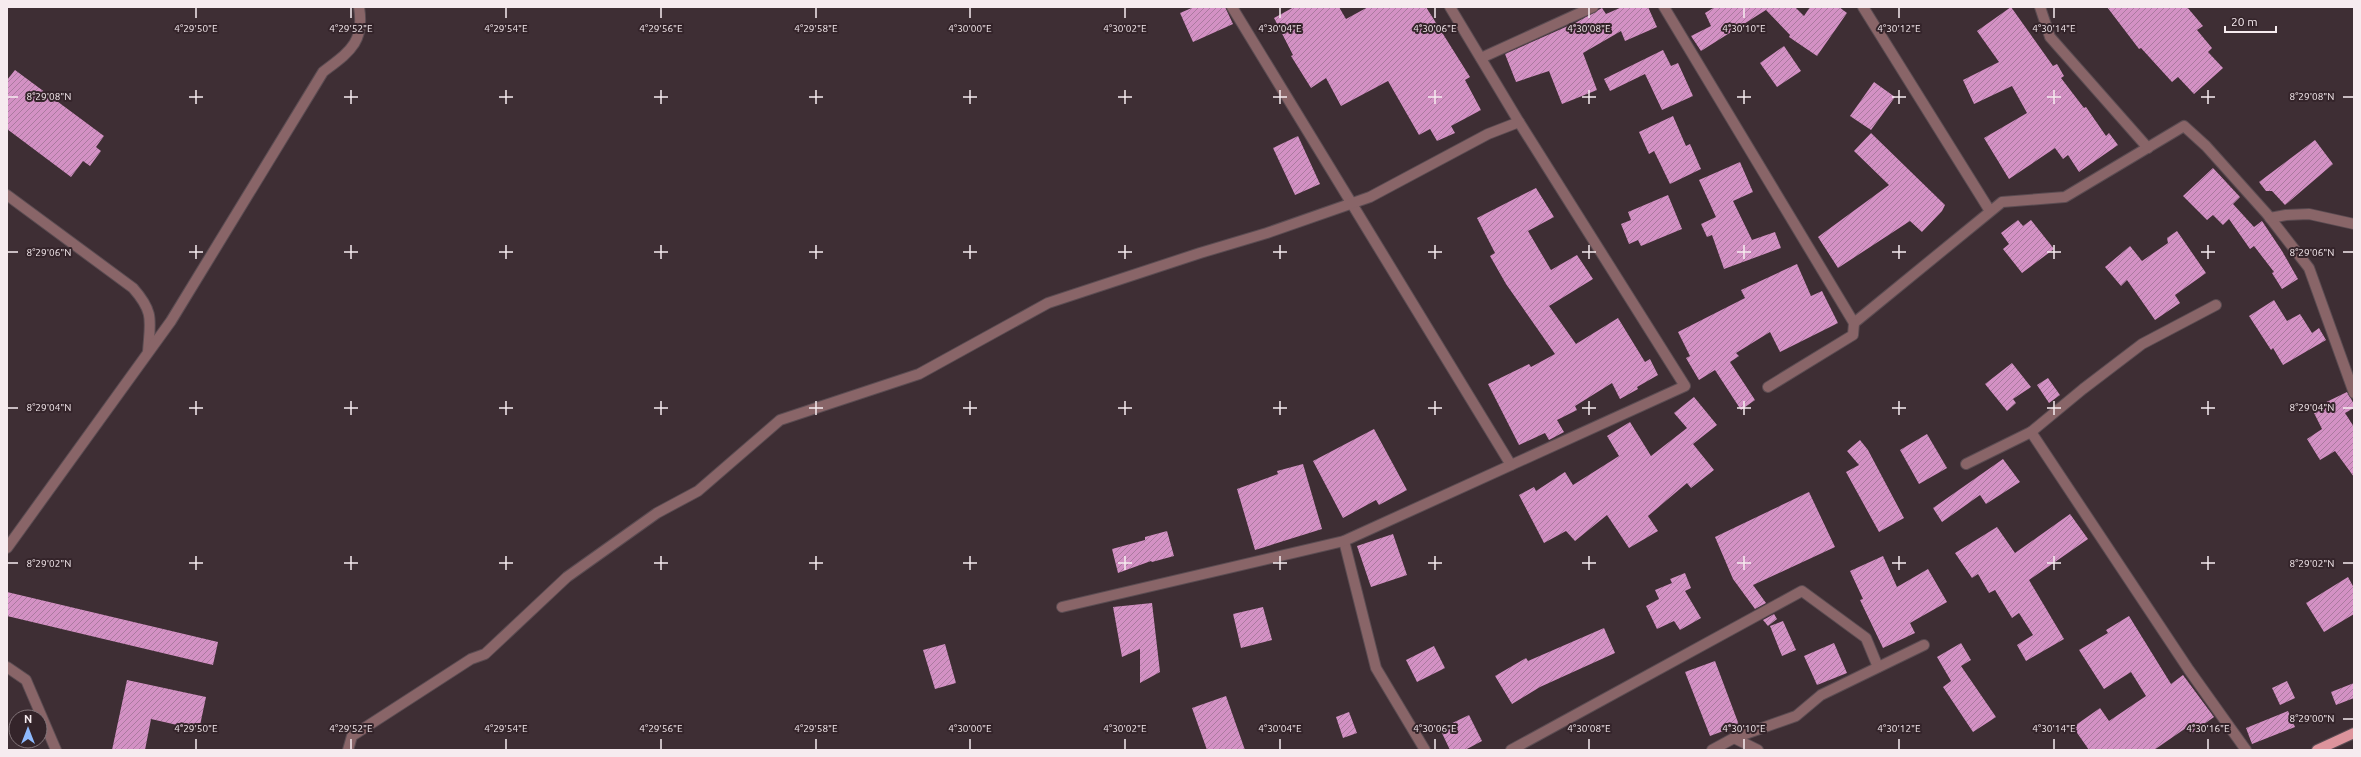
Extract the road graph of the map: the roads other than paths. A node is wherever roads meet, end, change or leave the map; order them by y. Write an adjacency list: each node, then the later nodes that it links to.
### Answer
1 (359, 7): 18 (street)
2 (1232, 7): 12 (street)
3 (1450, 7): 8 (street)
4 (1593, 7): 8 (street)
5 (1664, 7): 17 (street)
6 (1863, 7): 13 (street)
7 (2040, 7): 10 (street)
8 (1481, 58): 9 (street)
9 (1519, 122): 12 (street); 23 (street)
10 (2148, 148): 13 (street); 14 (street)
11 (7, 195): 18 (street)
12 (1350, 204): 23 (street); 33 (street)
13 (1990, 211): 17 (street)
14 (2270, 218): 15 (street); 20 (street)
15 (2354, 224)
16 (2216, 306): 21 (street)
17 (1854, 323): 19 (street)
18 (148, 352): 25 (street)
19 (1768, 387)
20 (2354, 393)
21 (2031, 432): 22 (street); 38 (street)
22 (1966, 464)
23 (1511, 465): 24 (street)
24 (1344, 541): 26 (street); 34 (street)
25 (7, 548)
26 (1062, 607)
27 (1924, 645): 29 (street)
28 (7, 667): 32 (street)
29 (1878, 667): 31 (street); 35 (street)
30 (2354, 733): 39 (main road)
31 (1734, 738): 36 (street); 37 (street)
32 (56, 750)
33 (348, 750)
34 (1425, 750)
35 (1511, 750)
36 (1712, 750)
37 (1758, 750)
38 (2246, 750)
39 (2317, 750)

